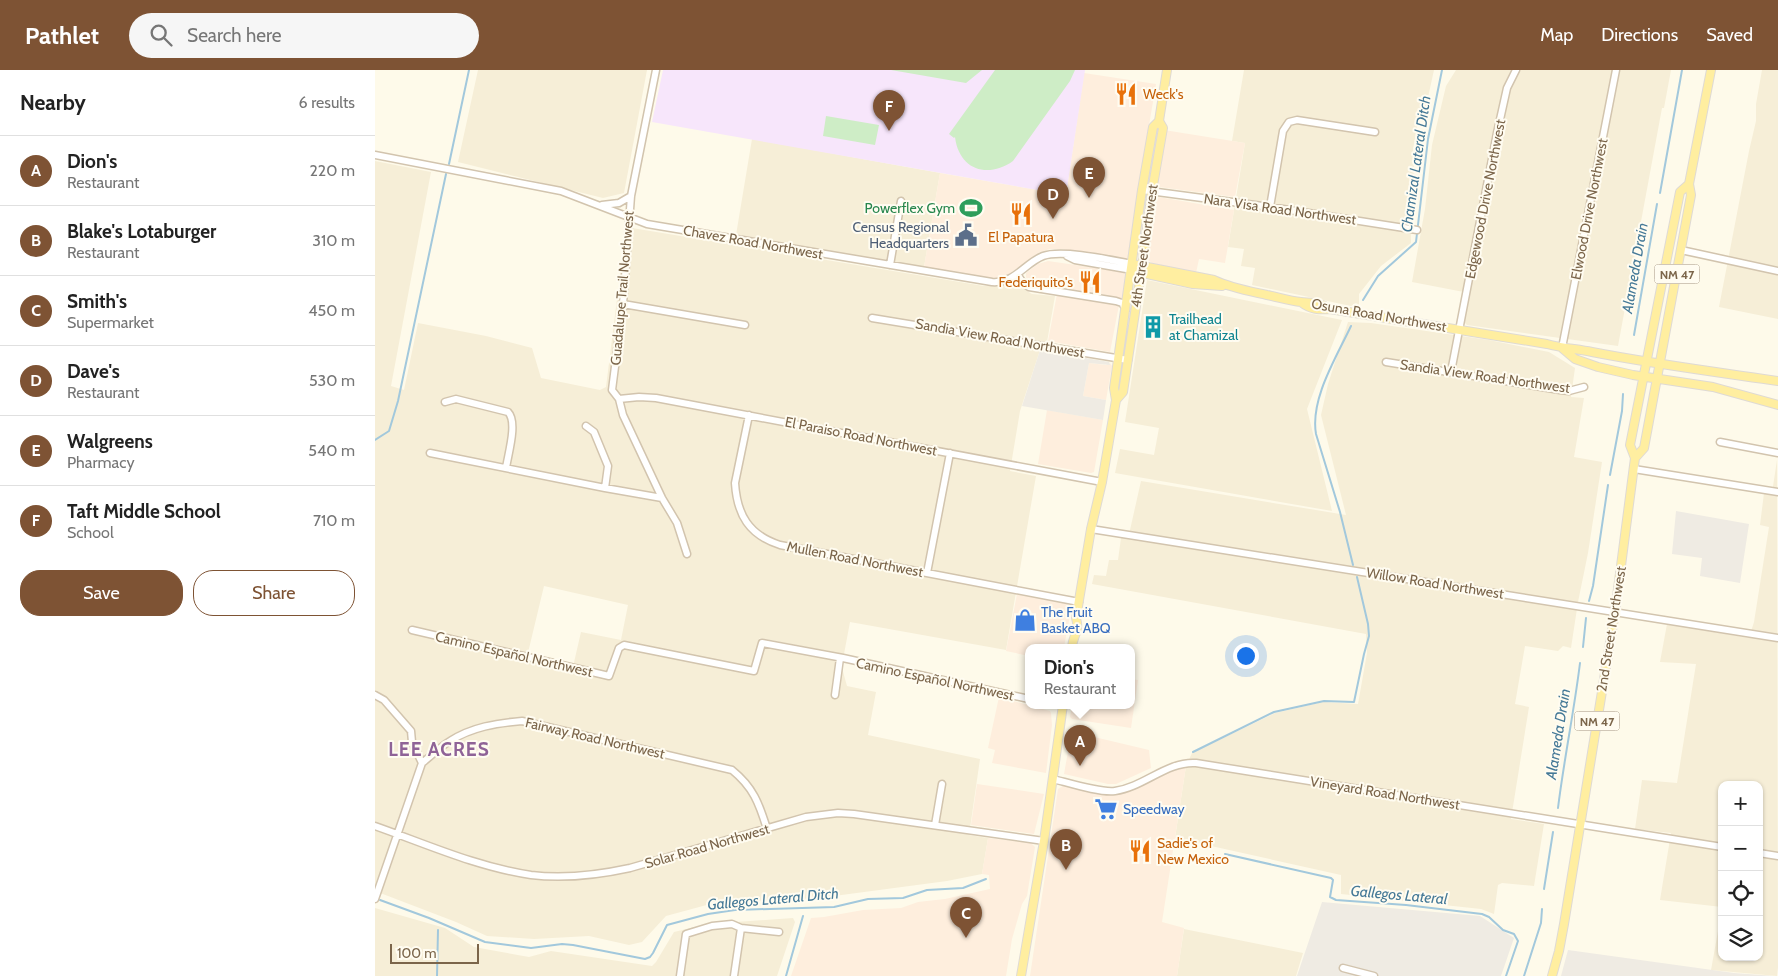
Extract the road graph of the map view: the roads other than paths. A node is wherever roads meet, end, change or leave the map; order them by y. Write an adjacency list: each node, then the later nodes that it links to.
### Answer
1 (656, 70): 12 (street, Guadalupe Trail Northwest)
2 (1167, 70): 6 (main road, 4th Street Northwest)
3 (1516, 70): 27 (street, Edgewood Drive Northwest)
4 (1616, 70): 28 (street, Elwood Drive Northwest)
5 (1711, 70): 9 (main road, 2nd Street Northwest / NM 47)
6 (1159, 121): 10 (main road, 4th Street Northwest); 11 (main road, 4th Street Northwest)
7 (1375, 132): 15 (street)
8 (375, 154): 14 (street, Chavez Road Northwest)
9 (1689, 184): 18 (main road, 2nd Street Northwest / NM 47); 32 (main road, 2nd Street Northwest / NM 47)
10 (1142, 190): 11 (street, Nara Visa Road Northwest); 20 (main road, 4th Street Northwest)
11 (1151, 191): 15 (street, Nara Visa Road Northwest); 20 (main road, 4th Street Northwest)
12 (631, 196): 14 (street); 16 (street, Guadalupe Trail Northwest)
13 (901, 201): 19 (street)
14 (599, 206): 16 (street, Chavez Road Northwest)
15 (1270, 207): 17 (street, Nara Visa Road Northwest)
16 (629, 218): 19 (street, Chavez Road Northwest); 23 (street, Guadalupe Trail Northwest)
17 (1417, 230)
18 (1681, 250): 21 (street); 33 (main road, 2nd Street Northwest / NM 47)
19 (890, 265): 22 (street, Chavez Road Northwest)
20 (1137, 269): 22 (street, Osuna Road Northwest); 24 (main road, 4th Street Northwest); 27 (main road, Osuna Road Northwest); 30 (main road, 4th Street Northwest)
21 (1778, 269)
22 (1017, 274): 24 (street)
23 (623, 304): 26 (street); 39 (street, Guadalupe Trail Northwest)
24 (1126, 309): 29 (main road, 4th Street Northwest)
25 (872, 318): 29 (street, Sandia View Road Northwest)
26 (745, 325)
27 (1459, 330): 28 (main road, Osuna Road Northwest); 34 (street, Edgewood Drive Northwest)
28 (1562, 348): 32 (main road, Osuna Road Northwest); 35 (main road, Osuna Road Northwest)
29 (1118, 358): 30 (street, Sandia View Road Northwest); 40 (main road, 4th Street Northwest)
30 (1128, 360): 40 (main road, 4th Street Northwest)
31 (1386, 362): 34 (street, Sandia View Road Northwest)
32 (1645, 362): 33 (main road, Osuna Road Northwest); 35 (main road, 2nd Street Northwest / NM 47)
33 (1659, 364): 36 (main road, 2nd Street Northwest / NM 47); 37 (main road, Osuna Road Northwest)
34 (1451, 372): 38 (street, Sandia View Road Northwest)
35 (1643, 376): 36 (main road, Osuna Road Northwest); 49 (main road, 2nd Street Northwest / NM 47)
36 (1656, 378): 42 (main road, Osuna Road Northwest); 49 (main road, 2nd Street Northwest / NM 47)
37 (1778, 381)
38 (1584, 388)
39 (619, 399): 43 (street, El Paraiso Road Northwest); 55 (street, Guadalupe Trail Northwest)
40 (1116, 400): 52 (main road, 4th Street Northwest)
41 (445, 402): 50 (street)
42 (1778, 405)
43 (749, 415): 47 (street, El Paraiso Road Northwest); 58 (street, Mullen Road Northwest)
44 (586, 426): 53 (street)
45 (1721, 442): 48 (street)
46 (430, 453): 50 (street)
47 (950, 453): 52 (street, El Paraiso Road Northwest); 58 (street)
48 (1778, 453)
49 (1635, 458): 51 (main road, 2nd Street Northwest / NM 47)
50 (506, 468): 53 (street)
51 (1634, 469): 54 (street); 60 (main road, 2nd Street Northwest / NM 47)
52 (1102, 482): 56 (main road, 4th Street Northwest)
53 (605, 488): 55 (street)
54 (1778, 492)
55 (662, 498): 57 (street, Guadalupe Trail Northwest)
56 (1091, 529): 59 (main road, 4th Street Northwest); 60 (street, Willow Road Northwest)
57 (687, 554)
58 (927, 573): 59 (street, Mullen Road Northwest)
59 (1079, 602): 63 (main road, 4th Street Northwest)
60 (1615, 612): 62 (street, Willow Road Northwest); 73 (main road, 2nd Street Northwest / NM 47)
61 (412, 630): 64 (street, Camino Español Northwest)
62 (1778, 638)
63 (1072, 644)
64 (840, 658): 66 (street, Camino Español Northwest); 67 (street, Camino Español Northwest)
65 (375, 695): 69 (street)
66 (835, 696)
67 (1025, 699)
68 (1062, 709): 70 (main road)
69 (422, 762): 75 (street, Fairway Road Northwest); 76 (street)
70 (1053, 779): 73 (street, Vineyard Road Northwest); 77 (main road)
71 (942, 784): 72 (street)
72 (935, 825): 75 (street, Solar Road Northwest); 77 (street, Solar Road Northwest)
73 (1579, 825): 78 (street, Vineyard Road Northwest); 89 (main road, 2nd Street Northwest / NM 47)
74 (375, 826): 76 (street, Solar Road Northwest)
75 (767, 829): 76 (street, Solar Road Northwest)
76 (397, 834): 81 (street)
77 (1044, 841): 87 (main road)
78 (1718, 846)
79 (1763, 854): 80 (street)
80 (1778, 856)
81 (375, 899)
82 (741, 928): 83 (street); 85 (street); 86 (street)
83 (779, 932)
84 (1343, 968): 88 (street)
85 (680, 976)
86 (734, 976)
87 (1021, 976)
88 (1375, 976)
89 (1552, 976)

